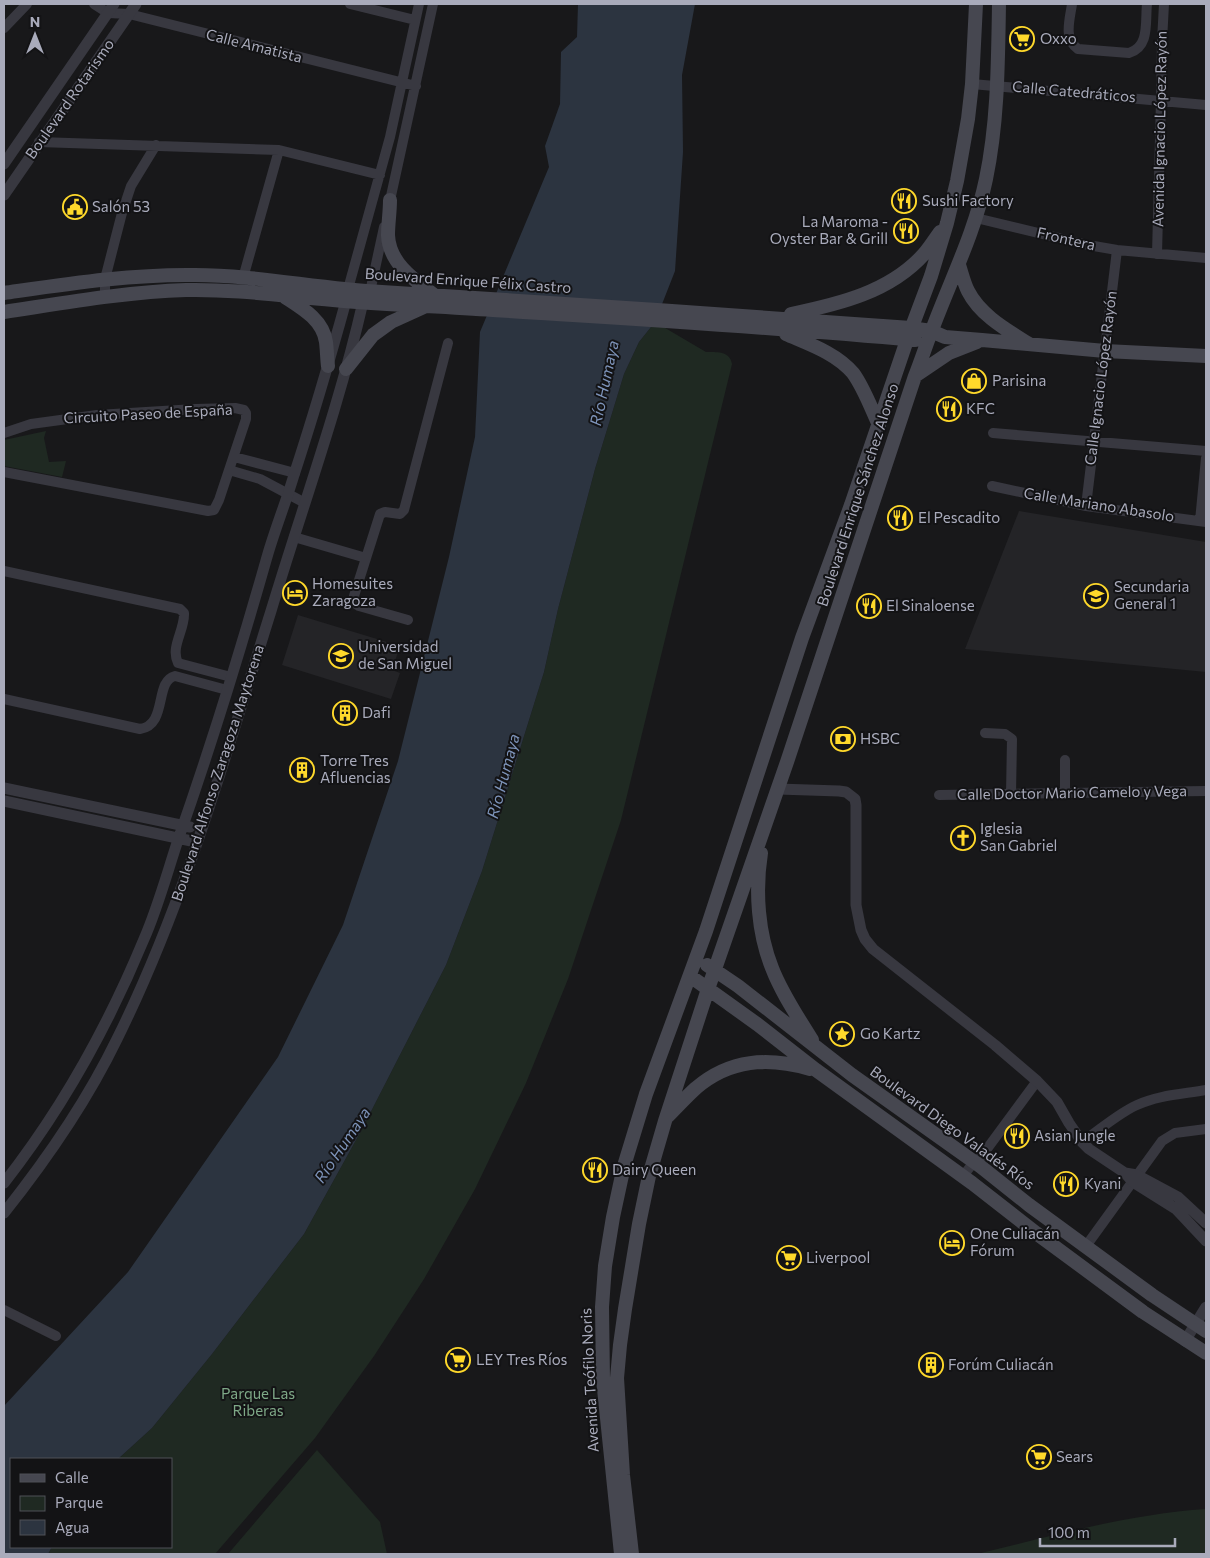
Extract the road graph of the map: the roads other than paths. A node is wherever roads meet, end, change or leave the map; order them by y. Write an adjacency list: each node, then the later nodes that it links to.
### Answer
1 (27, 4): 15 (street)
2 (94, 4): 12 (street)
3 (136, 4): 13 (street, Boulevard Rotarismo)
4 (350, 4): 14 (street)
5 (419, 4): 14 (street, Boulevard Alfonso Zaragoza Maytorena)
6 (433, 4): 19 (street, Boulevard Alfonso Zaragoza Maytorena)
7 (976, 4): 17 (main road, Boulevard Enrique Sánchez Alonso)
8 (999, 4): 18 (main road, Boulevard Enrique Sánchez Alonso)
9 (1072, 4): 10 (street)
10 (1147, 4)
11 (1164, 4): 20 (street, Avenida Ignacio López Rayón)
12 (111, 9): 13 (street, Calle Amatista); 25 (street, Boulevard Rotarismo)
13 (129, 14): 16 (street, Calle Amatista); 22 (street, Boulevard Rotarismo)
14 (416, 20): 16 (street, Boulevard Alfonso Zaragoza Maytorena)
15 (4, 28)
16 (402, 83): 19 (street, Calle Amatista); 26 (street, Boulevard Alfonso Zaragoza Maytorena)
17 (972, 84): 18 (street, Calle Catedráticos); 30 (main road, Boulevard Enrique Sánchez Alonso)
18 (997, 85): 20 (street, Calle Catedráticos); 29 (main road, Boulevard Enrique Sánchez Alonso)
19 (416, 86): 28 (street, Boulevard Alfonso Zaragoza Maytorena)
20 (1161, 100): 21 (street, Calle Catedráticos); 32 (street, Avenida Ignacio López Rayón)
21 (1206, 105)
22 (39, 142): 23 (street); 27 (street, Boulevard Rotarismo)
23 (156, 145): 24 (street); 36 (street)
24 (280, 150): 26 (street); 35 (street)
25 (4, 164)
26 (380, 174): 39 (street, Boulevard Alfonso Zaragoza Maytorena)
27 (4, 195)
28 (390, 200): 41 (street, Boulevard Alfonso Zaragoza Maytorena); 42 (main road)
29 (976, 218): 31 (street, Frontera); 34 (main road, Boulevard Enrique Sánchez Alonso)
30 (947, 223): 44 (main road); 45 (main road, Boulevard Enrique Sánchez Alonso)
31 (1117, 250): 32 (street, Frontera); 50 (street, Calle Ignacio López Rayón)
32 (1157, 254): 33 (street, Frontera)
33 (1206, 258)
34 (959, 265): 46 (main road, Boulevard Enrique Sánchez Alonso); 49 (main road)
35 (243, 278): 36 (main road, Boulevard Enrique Félix Castro); 39 (main road, Boulevard Enrique Félix Castro)
36 (105, 279): 37 (main road, Boulevard Enrique Félix Castro); 40 (street)
37 (4, 293)
38 (280, 294): 39 (main road, Boulevard Enrique Félix Castro); 40 (main road, Boulevard Enrique Félix Castro); 52 (main road)
39 (347, 295): 41 (main road, Boulevard Enrique Félix Castro); 52 (street, Boulevard Alfonso Zaragoza Maytorena)
40 (105, 296): 43 (main road, Boulevard Enrique Félix Castro)
41 (366, 297): 42 (main road, Boulevard Enrique Félix Castro); 53 (street, Boulevard Alfonso Zaragoza Maytorena)
42 (431, 301): 44 (main road, Boulevard Enrique Félix Castro); 53 (main road)
43 (4, 312)
44 (774, 323): 45 (main road, Boulevard Enrique Félix Castro); 55 (main road)
45 (909, 334): 46 (main road, Boulevard Enrique Félix Castro); 55 (main road, Boulevard Enrique Sánchez Alonso)
46 (929, 336): 47 (main road); 54 (main road, Boulevard Enrique Sánchez Alonso)
47 (982, 340): 49 (main road); 54 (main road)
48 (448, 343): 73 (street)
49 (1030, 345): 50 (main road)
50 (1105, 350): 51 (main road); 58 (street, Calle Ignacio López Rayón)
51 (1206, 356)
52 (328, 366): 65 (street, Boulevard Alfonso Zaragoza Maytorena)
53 (346, 368): 69 (street, Boulevard Alfonso Zaragoza Maytorena)
54 (915, 376): 82 (main road, Boulevard Enrique Sánchez Alonso)
55 (878, 426): 93 (main road, Boulevard Enrique Sánchez Alonso)
56 (4, 433): 60 (street, Circuito Paseo de España)
57 (993, 433): 58 (street)
58 (1094, 442): 59 (street); 70 (street, Calle Ignacio López Rayón)
59 (1206, 451)
60 (234, 457): 62 (street); 63 (street, Circuito Paseo de España)
61 (1206, 458): 71 (street)
62 (265, 466): 65 (street); 66 (street)
63 (229, 470): 64 (street, Circuito Paseo de España); 66 (street)
64 (4, 472)
65 (295, 473): 68 (street, Boulevard Alfonso Zaragoza Maytorena)
66 (260, 479): 68 (street)
67 (992, 486): 70 (street, Calle Mariano Abasolo)
68 (288, 495): 69 (street); 76 (street, Boulevard Alfonso Zaragoza Maytorena)
69 (305, 504): 72 (street, Boulevard Alfonso Zaragoza Maytorena)
70 (1086, 506): 71 (street, Calle Mariano Abasolo)
71 (1203, 522)
72 (294, 537): 73 (street); 89 (street, Boulevard Alfonso Zaragoza Maytorena)
73 (366, 558): 75 (street)
74 (4, 571): 76 (street)
75 (408, 620)
76 (231, 677): 77 (street, Boulevard Alfonso Zaragoza Maytorena)
77 (227, 690): 78 (street); 88 (street, Boulevard Alfonso Zaragoza Maytorena)
78 (4, 699)
79 (985, 733): 85 (street)
80 (1065, 760): 84 (street)
81 (4, 788): 88 (street)
82 (778, 789): 90 (main road, Boulevard Enrique Sánchez Alonso); 101 (street)
83 (1206, 791): 84 (street, Calle Doctor Mario Camelo y Vega)
84 (1065, 793): 85 (street, Calle Doctor Mario Camelo y Vega)
85 (1011, 794): 86 (street, Calle Doctor Mario Camelo y Vega)
86 (939, 796)
87 (4, 801): 91 (street)
88 (184, 826): 89 (street); 91 (street, Boulevard Alfonso Zaragoza Maytorena)
89 (201, 830): 92 (street, Boulevard Alfonso Zaragoza Maytorena)
90 (764, 830): 94 (main road, Boulevard Enrique Sánchez Alonso); 97 (main road)
91 (179, 838): 92 (street); 98 (street, Boulevard Alfonso Zaragoza Maytorena)
92 (196, 842): 99 (street, Boulevard Alfonso Zaragoza Maytorena)
93 (696, 958): 94 (main road, Boulevard Diego Valadés Ríos); 95 (main road)
94 (715, 970): 96 (main road, Boulevard Enrique Sánchez Alonso); 97 (main road, Boulevard Diego Valadés Ríos)
95 (690, 976): 96 (main road); 120 (main road, Avenida Teófilo Noris)
96 (708, 989): 100 (main road); 103 (main road, Avenida Teófilo Noris)
97 (816, 1047): 106 (main road, Boulevard Diego Valadés Ríos)
98 (90, 1053): 99 (street); 109 (street, Boulevard Alfonso Zaragoza Maytorena)
99 (106, 1061): 110 (street, Boulevard Alfonso Zaragoza Maytorena)
100 (816, 1070): 103 (main road); 108 (main road)
101 (1037, 1080): 105 (street); 106 (street)
102 (1206, 1090): 105 (street)
103 (664, 1121): 120 (main road, Avenida Teófilo Noris)
104 (1206, 1129): 107 (street)
105 (1082, 1142): 107 (street)
106 (978, 1162): 108 (street); 113 (main road, Boulevard Diego Valadés Ríos)
107 (1132, 1176): 111 (street); 112 (street); 113 (street)
108 (968, 1179): 118 (main road)
109 (4, 1183)
110 (4, 1213)
111 (1206, 1223)
112 (1206, 1241)
113 (1086, 1246): 116 (main road, Boulevard Diego Valadés Ríos)
114 (1206, 1306): 116 (street)
115 (4, 1310): 117 (street)
116 (1201, 1328): 118 (street)
117 (56, 1336)
118 (1185, 1341): 119 (main road)
119 (1206, 1353)
120 (620, 1498): 121 (main road, Avenida Teófilo Noris); 122 (main road, Avenida Teófilo Noris)
121 (621, 1554)
122 (632, 1554)

